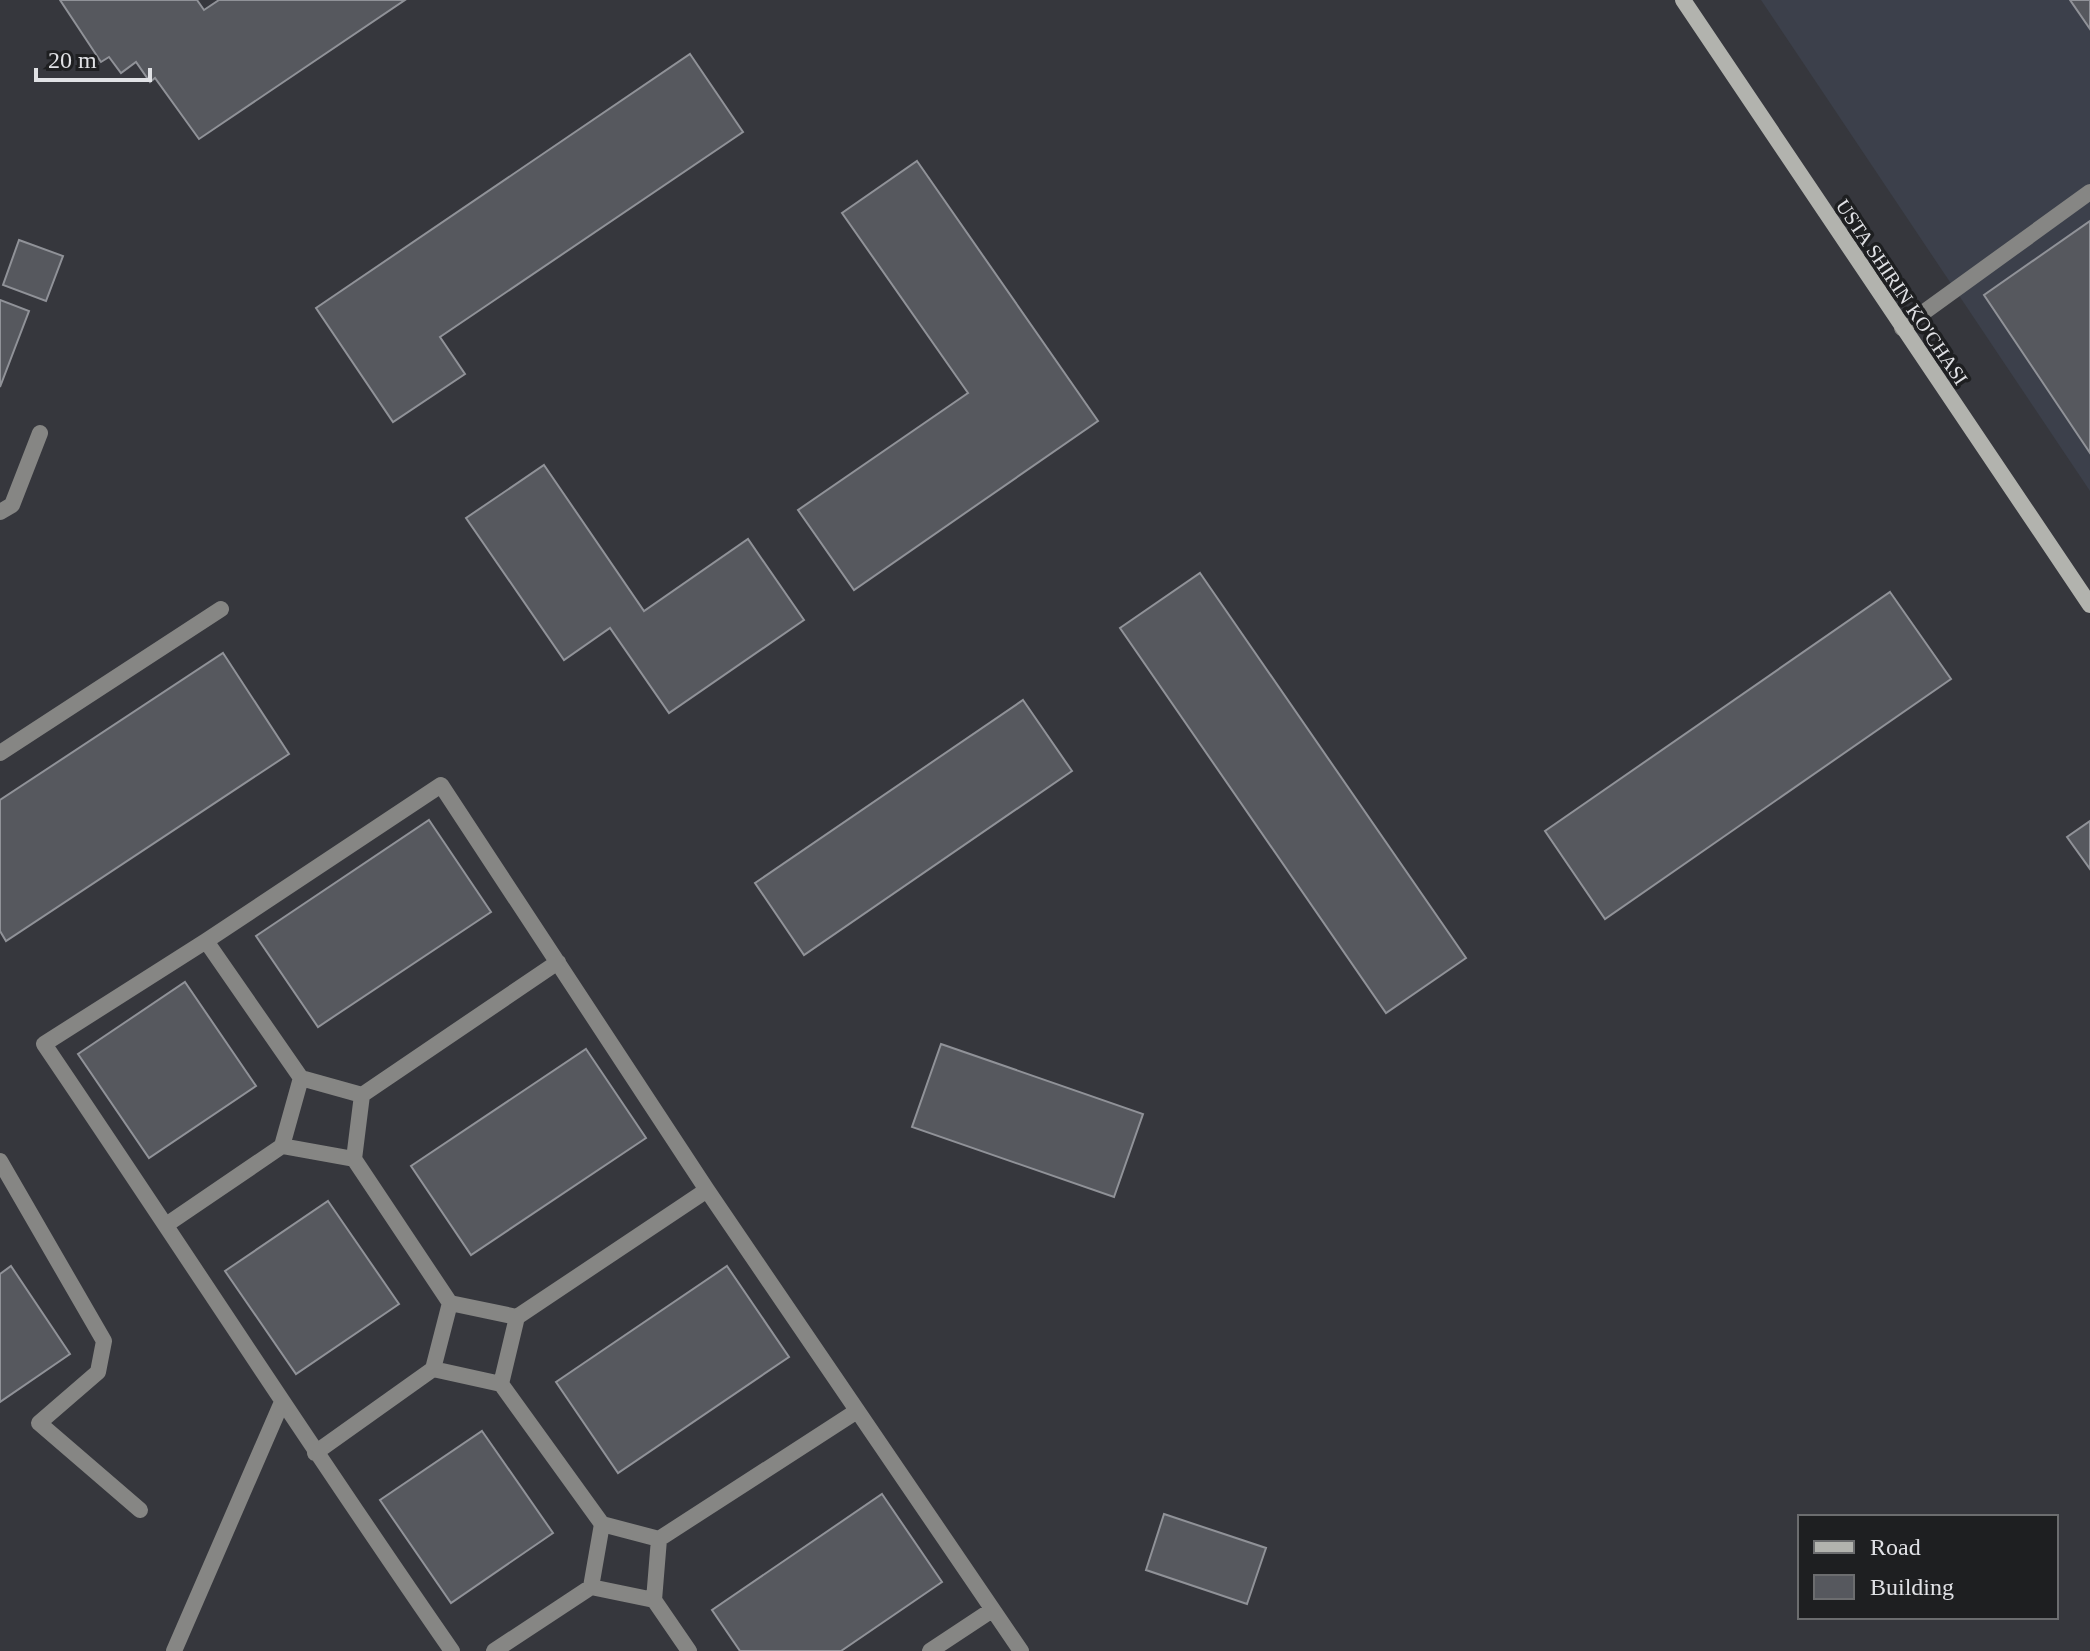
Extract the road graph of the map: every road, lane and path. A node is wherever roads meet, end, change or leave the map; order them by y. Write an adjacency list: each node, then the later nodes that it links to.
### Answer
1 (1683, 0): 3 (main road, USTA SHIRIN KO'CHASI)
2 (2090, 192): 3 (lane)
3 (1902, 328): 6 (main road, USTA SHIRIN KO'CHASI)
4 (40, 433): 5 (lane)
5 (0, 512)
6 (2090, 605)
7 (221, 609): 8 (lane)
8 (0, 753)
9 (206, 941): 10 (lane); 11 (lane); 17 (lane)
10 (558, 962): 12 (lane); 16 (lane)
11 (301, 1078): 12 (lane); 13 (lane)
12 (362, 1095): 14 (lane)
13 (282, 1146): 14 (lane); 17 (lane)
14 (354, 1159): 18 (lane)
15 (0, 1161): 25 (lane)
16 (707, 1190): 19 (lane); 23 (lane)
17 (166, 1225): 22 (lane)
18 (450, 1303): 19 (lane); 20 (lane)
19 (517, 1317): 21 (lane)
20 (433, 1369): 21 (lane); 24 (lane)
21 (501, 1384): 26 (lane)
22 (282, 1402): 24 (lane); 31 (lane)
23 (857, 1411): 27 (lane); 30 (lane)
24 (315, 1453): 32 (lane)
25 (140, 1510)
26 (602, 1524): 27 (lane); 28 (lane)
27 (659, 1539): 29 (lane)
28 (591, 1587): 29 (lane); 33 (lane)
29 (654, 1600): 34 (lane)
30 (992, 1610): 35 (lane); 36 (lane)
31 (174, 1651)
32 (452, 1651)
33 (494, 1651)
34 (689, 1651)
35 (930, 1651)
36 (1020, 1651)

